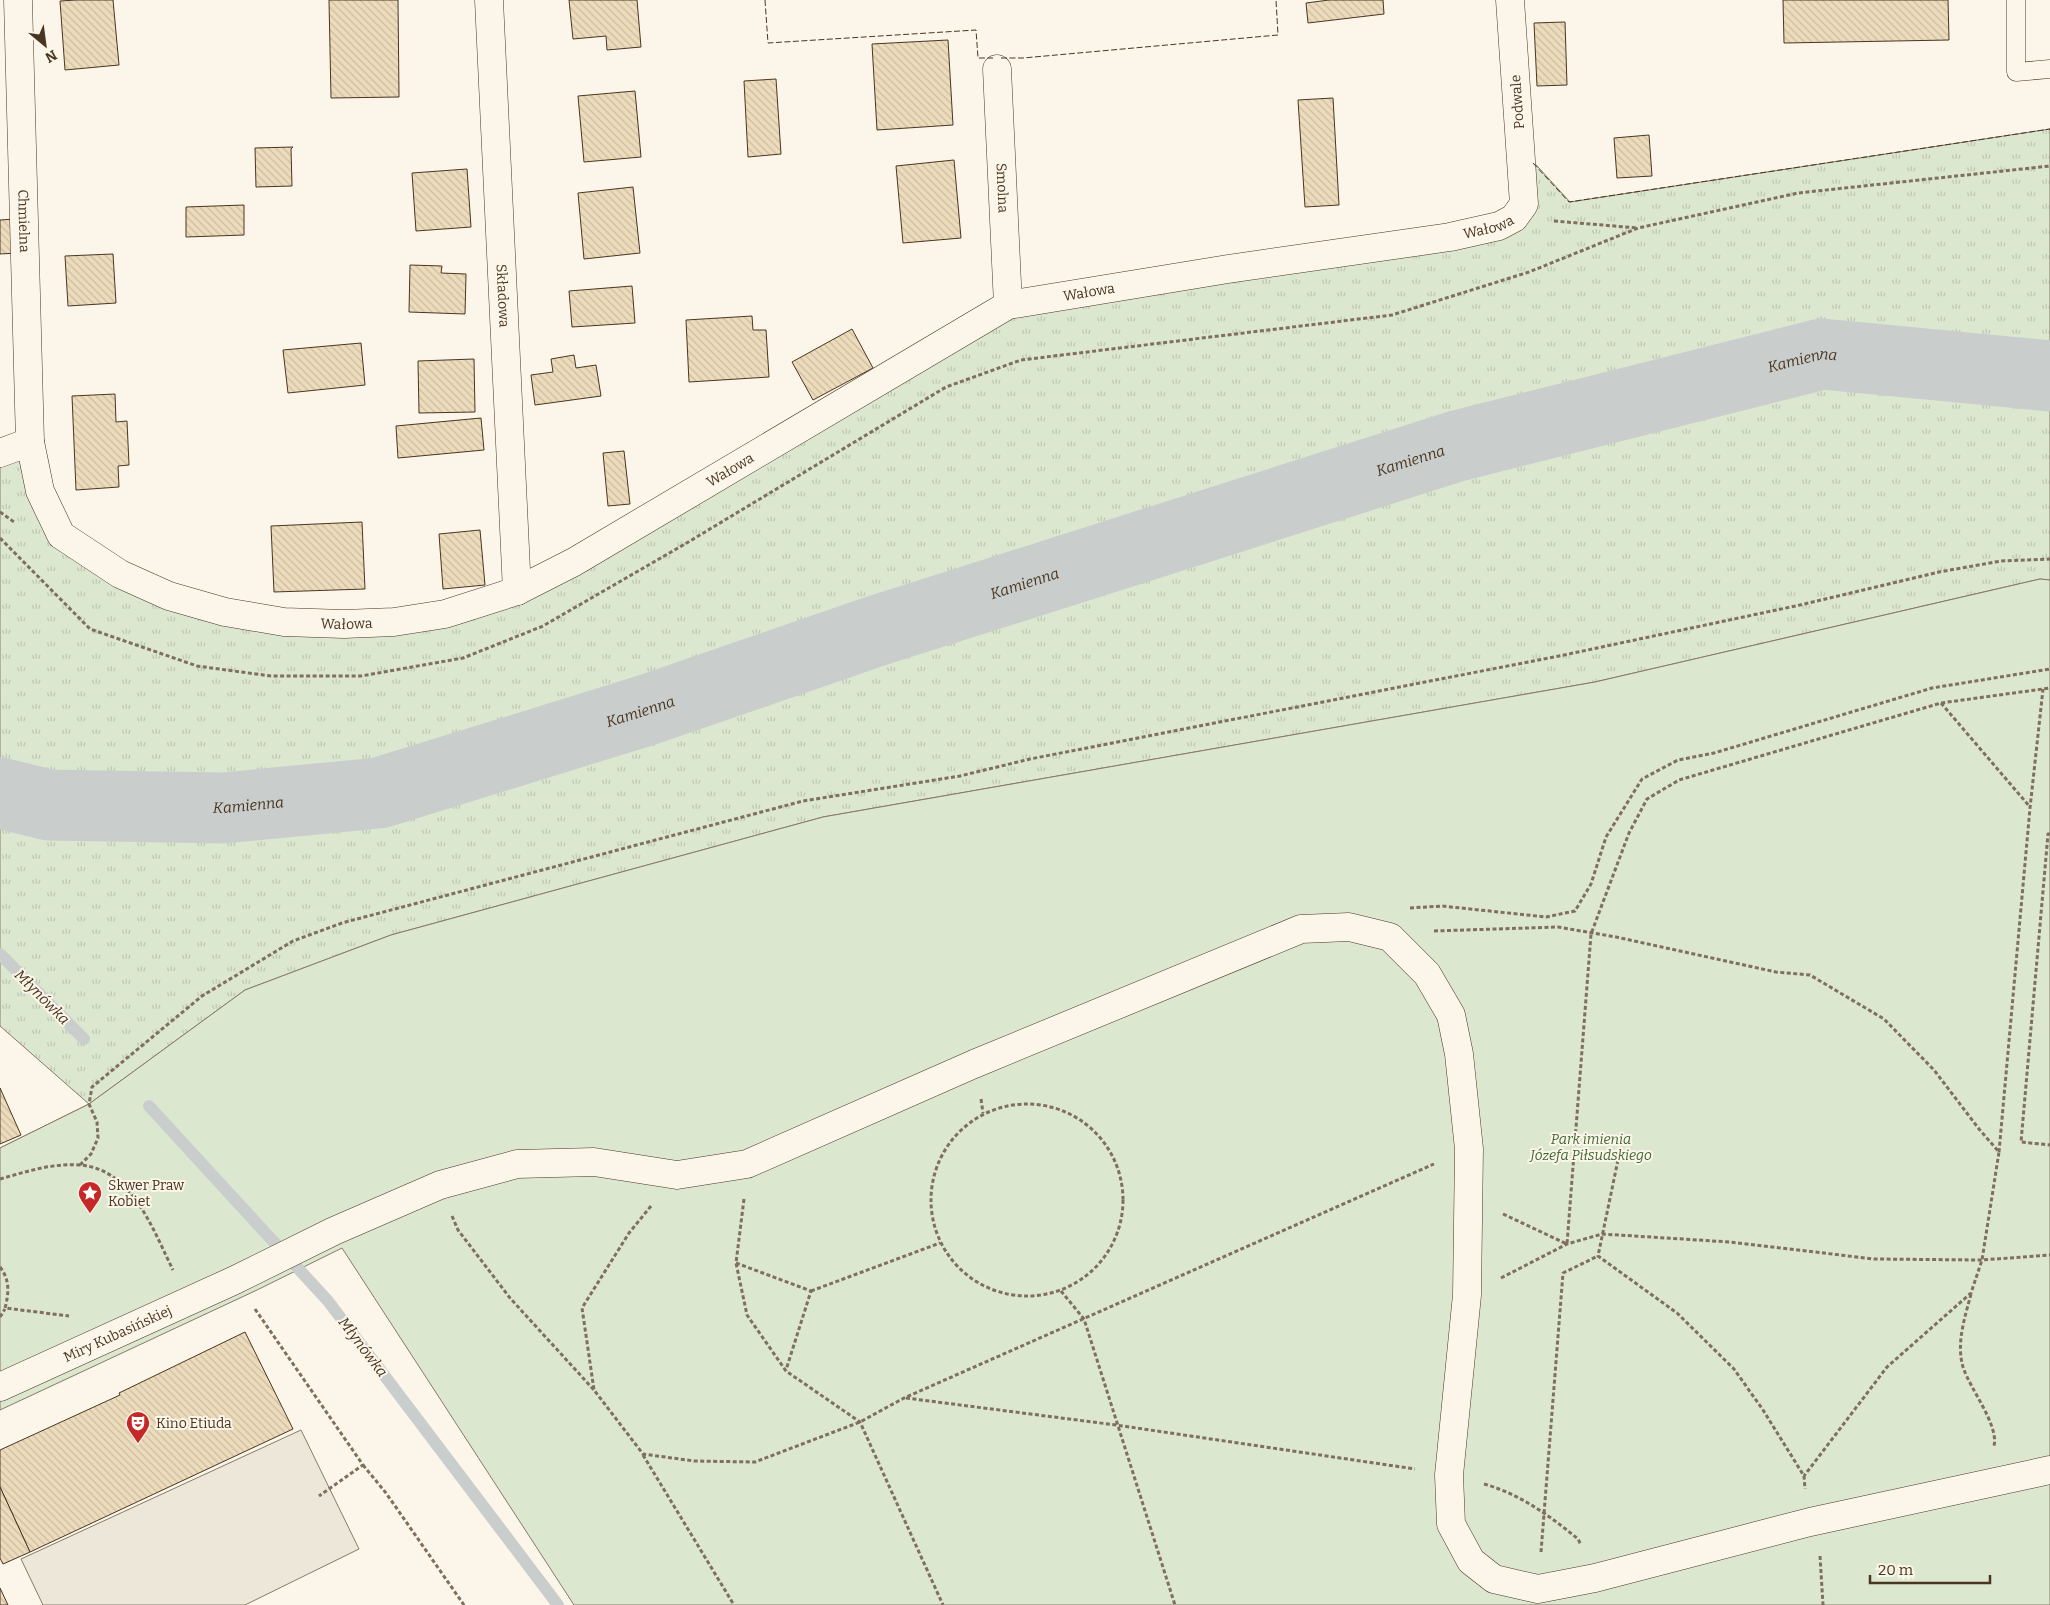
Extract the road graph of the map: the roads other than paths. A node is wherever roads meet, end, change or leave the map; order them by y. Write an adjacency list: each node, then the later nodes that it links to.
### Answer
1 (18, 0): 9 (street, Chmielna)
2 (489, 0): 11 (street, Składowa)
3 (1510, 0): 7 (street, Podwale)
4 (2016, 0): 6 (lane)
5 (998, 69): 8 (street, Smolna)
6 (2050, 69)
7 (1524, 204): 8 (street, Wałowa)
8 (1008, 305): 11 (street, Wałowa)
9 (30, 442): 10 (street); 11 (street, Wałowa)
10 (0, 453)
11 (518, 591)
12 (0, 1387): 13 (street, Miry Kubasińskiej)
13 (2050, 1470)

